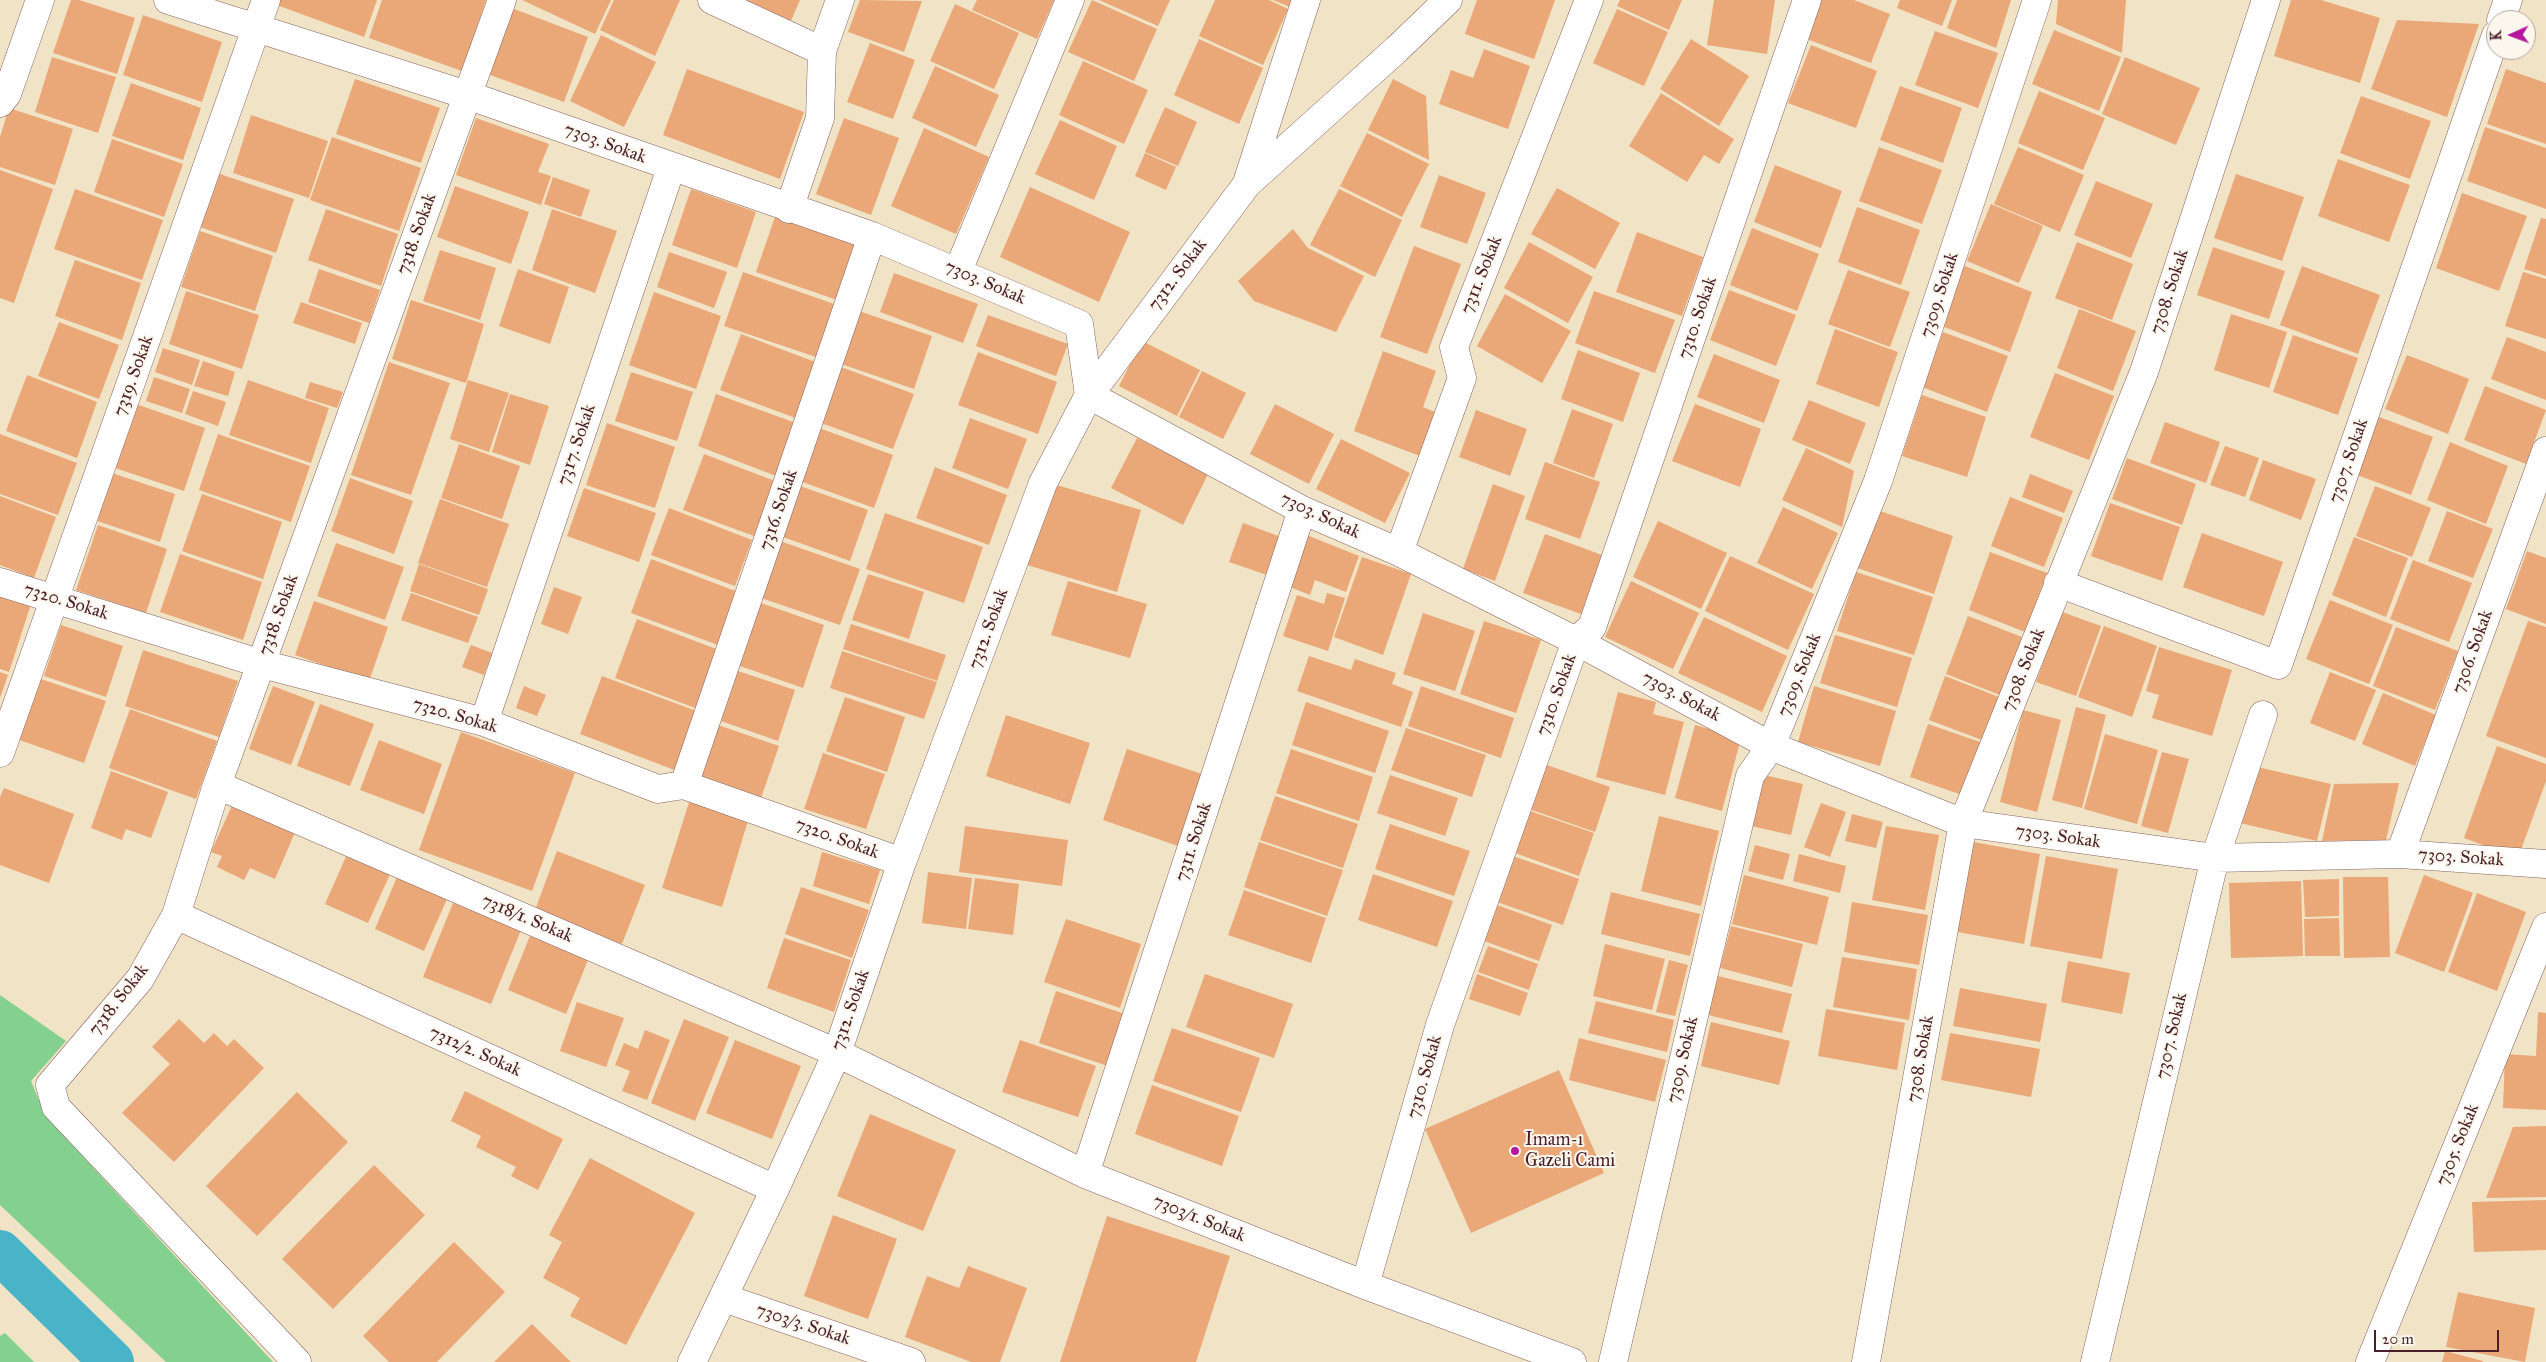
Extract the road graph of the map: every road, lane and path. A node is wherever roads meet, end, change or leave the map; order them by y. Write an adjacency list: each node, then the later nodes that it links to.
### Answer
1 (40, 0): 18 (street)
2 (168, 0): 14 (street, 7303. Sokak)
3 (266, 0): 14 (street, 7319. Sokak)
4 (502, 0): 17 (street, 7318. Sokak)
5 (712, 0): 15 (street)
6 (840, 0): 15 (street)
7 (1070, 0): 23 (street)
8 (1306, 0): 20 (street)
9 (1448, 0): 20 (street, 7312. Sokak)
10 (1589, 0): 27 (street, 7311. Sokak)
11 (1806, 0): 31 (street, 7310. Sokak)
12 (2036, 0): 35 (street, 7309. Sokak)
13 (2266, 0): 29 (street, 7308. Sokak)
14 (256, 29): 17 (street, 7303. Sokak); 30 (street, 7319. Sokak)
15 (822, 51): 21 (street)
16 (2487, 60): 29 (street, 7307. Sokak)
17 (467, 95): 19 (street, 7303. Sokak); 32 (street, 7318. Sokak)
18 (0, 103)
19 (671, 168): 21 (street, 7303. Sokak); 34 (street, 7317. Sokak)
20 (1247, 184): 24 (street, 7312. Sokak)
21 (789, 209): 22 (street, 7303. Sokak)
22 (872, 236): 23 (street, 7303. Sokak); 38 (street, 7316. Sokak)
23 (958, 271): 24 (street, 7303. Sokak)
24 (1089, 395): 26 (street, 7303. Sokak); 42 (street, 7312. Sokak)
25 (2546, 451): 40 (street, 7306. Sokak)
26 (1302, 510): 27 (street, 7303. Sokak); 47 (street, 7311. Sokak)
27 (1399, 552): 31 (street, 7303. Sokak)
28 (0, 582): 30 (street, 7320. Sokak)
29 (2058, 583): 39 (street, 7308. Sokak)
30 (54, 599): 32 (street, 7320. Sokak); 36 (street, 7319. Sokak)
31 (1576, 641): 35 (street, 7303. Sokak); 49 (street, 7310. Sokak)
32 (262, 664): 34 (street, 7320. Sokak); 37 (street, 7318. Sokak)
33 (2263, 715): 41 (street, 7307. Sokak)
34 (484, 722): 38 (street, 7320. Sokak)
35 (1772, 746): 39 (street, 7303. Sokak); 55 (street, 7309. Sokak)
36 (0, 752)
37 (217, 785): 44 (street, 7318. Sokak); 46 (street, 7318/1. Sokak)
38 (684, 785): 42 (street, 7320. Sokak)
39 (1963, 823): 41 (street, 7303. Sokak); 56 (street, 7308. Sokak)
40 (2400, 854): 41 (street, 7303. Sokak); 43 (street, 7303. Sokak)
41 (2215, 858): 57 (street, 7307. Sokak)
42 (902, 862): 46 (street, 7312. Sokak)
43 (2546, 864)
44 (176, 916): 48 (street, 7312/2. Sokak); 51 (street, 7318. Sokak)
45 (2546, 927): 58 (street, 7305. Sokak)
46 (837, 1053): 47 (street, 7303/1. Sokak); 48 (street, 7312. Sokak)
47 (1085, 1174): 49 (street, 7303/1. Sokak)
48 (775, 1189): 50 (street, 7312. Sokak)
49 (1365, 1285): 54 (street, 7303/1. Sokak)
50 (724, 1298): 52 (street, 7312. Sokak); 53 (street, 7303/3. Sokak)
51 (297, 1362)
52 (692, 1362)
53 (911, 1362)
54 (1572, 1362)
55 (1613, 1362)
56 (1866, 1362)
57 (2095, 1362)
58 (2370, 1362)

